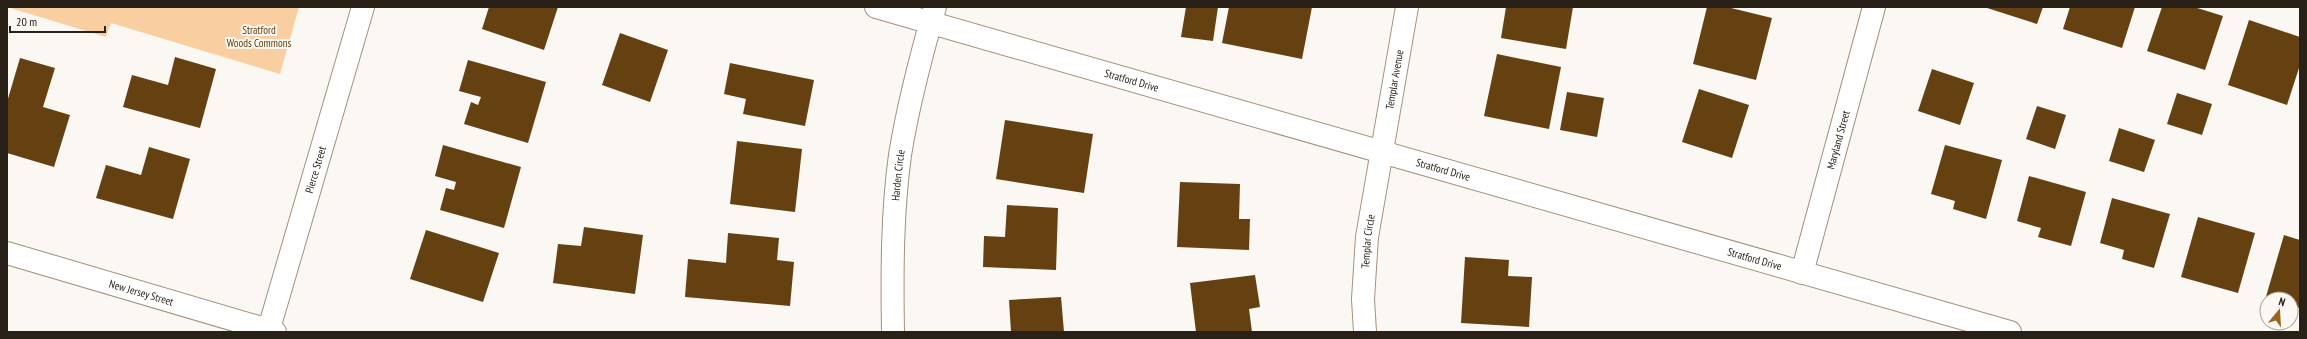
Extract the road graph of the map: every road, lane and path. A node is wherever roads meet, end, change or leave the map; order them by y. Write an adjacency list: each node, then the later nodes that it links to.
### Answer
1 (363, 7): 9 (street, Pierce Street)
2 (876, 7): 5 (street, Stratford Drive)
3 (1407, 7): 6 (street, Templar Avenue)
4 (1874, 7): 8 (street, Maryland Street)
5 (933, 15): 6 (street, Stratford Drive); 10 (street, Harden Circle)
6 (1382, 152): 8 (street, Stratford Drive); 11 (street, Templar Circle)
7 (7, 253): 9 (street, New Jersey Street)
8 (1802, 273): 12 (street, Stratford Drive)
9 (270, 331)
10 (893, 332)
11 (1365, 332)
12 (2010, 332)

